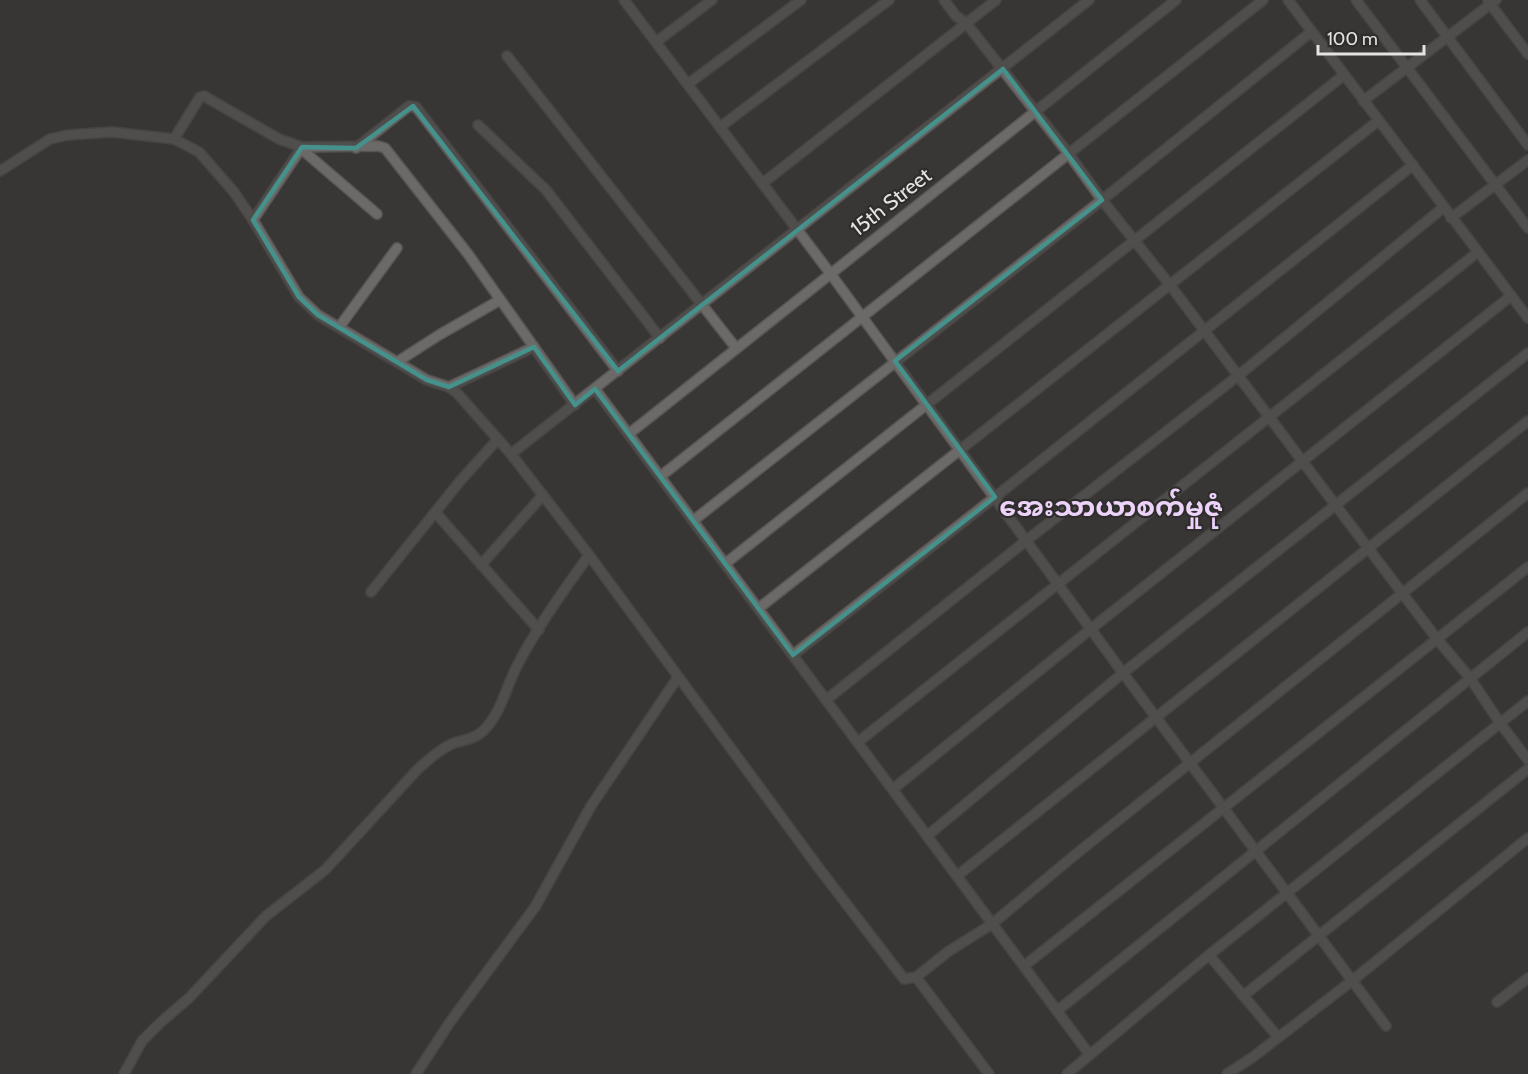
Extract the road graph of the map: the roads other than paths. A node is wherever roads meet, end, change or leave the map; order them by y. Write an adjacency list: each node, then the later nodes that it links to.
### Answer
1 (624, 0): 17 (street)
2 (712, 0): 17 (street)
3 (801, 0): 23 (street)
4 (889, 0): 28 (street)
5 (944, 0): 14 (street)
6 (996, 0): 14 (street)
7 (1089, 0): 21 (street)
8 (1176, 0): 25 (street, 15th Street)
9 (1263, 0): 33 (street)
10 (1288, 0): 15 (street)
11 (1356, 0): 20 (street)
12 (1420, 0): 16 (street)
13 (1491, 1): 16 (street); 18 (street)
14 (966, 23): 21 (street); 37 (street)
15 (1311, 32): 22 (street); 39 (street)
16 (1447, 36): 20 (street); 30 (street)
17 (656, 42): 23 (street)
18 (1528, 54)
19 (507, 56): 53 (street)
20 (1407, 67): 24 (street); 38 (street)
21 (1003, 69): 25 (street); 45 (street)
22 (1344, 75): 24 (street); 46 (street)
23 (688, 84): 28 (street)
24 (1363, 101): 26 (street)
25 (1036, 112): 33 (street); 49 (street, 15th Street)
26 (1378, 121): 35 (street); 50 (street)
27 (478, 125): 58 (street)
28 (720, 127): 37 (street)
29 (174, 138): 31 (street); 36 (street); 43 (street)
30 (1528, 145)
31 (302, 147): 32 (street); 41 (street); 43 (street)
32 (356, 148): 52 (street); 64 (street)
33 (1068, 153): 39 (street); 54 (street)
34 (1528, 160): 38 (street)
35 (1413, 165): 40 (street); 57 (street)
36 (0, 171)
37 (763, 183): 45 (street)
38 (1495, 185): 42 (street); 44 (street)
39 (1102, 200): 46 (street); 62 (street)
40 (1444, 207): 42 (street); 65 (street)
41 (376, 214)
42 (1451, 218): 48 (street)
43 (253, 220): 56 (street)
44 (1528, 228)
45 (797, 229): 49 (street); 53 (street)
46 (1136, 240): 50 (street); 69 (street)
47 (397, 248): 56 (street)
48 (1478, 252): 51 (street); 70 (street)
49 (830, 273): 54 (street); 60 (street, 15th Street)
50 (1170, 285): 57 (street); 74 (street)
51 (1511, 296): 55 (street); 76 (street)
52 (500, 300): 59 (street); 63 (street)
53 (703, 304): 58 (street); 60 (street)
54 (862, 316): 62 (street); 77 (street)
55 (1528, 318)
56 (340, 326): 63 (street)
57 (1205, 331): 65 (street); 80 (street)
58 (660, 338): 64 (street)
59 (534, 347): 66 (street); 68 (street)
60 (736, 348): 72 (street, 15th Street)
61 (1528, 352): 81 (street)
62 (895, 361): 69 (street); 83 (street)
63 (397, 362): 66 (street)
64 (618, 371): 67 (street)
65 (1239, 375): 70 (street); 84 (street)
66 (449, 387): 73 (street)
67 (595, 389): 68 (street); 72 (street)
68 (575, 405): 75 (street)
69 (927, 405): 74 (street); 87 (street)
70 (1270, 419): 76 (street); 90 (street)
71 (1528, 421): 85 (street)
72 (630, 434): 77 (street)
73 (498, 439): 75 (street); 82 (street)
74 (961, 451): 80 (street); 93 (street)
75 (512, 454): 79 (street)
76 (1303, 462): 81 (street); 94 (street)
77 (661, 476): 83 (street)
78 (1528, 493): 92 (street)
79 (543, 495): 86 (street); 88 (street)
80 (995, 497): 84 (street); 98 (street)
81 (1336, 504): 85 (street); 99 (street)
82 (435, 512): 88 (street); 91 (street)
83 (694, 520): 87 (street)
84 (1027, 540): 90 (street); 102 (street)
85 (1369, 548): 92 (street); 104 (street)
86 (589, 555): 95 (street); 100 (street)
87 (726, 563): 93 (street)
88 (481, 565): 95 (street)
89 (1528, 567): 97 (street)
90 (1060, 585): 94 (street); 106 (street)
91 (371, 592)
92 (1402, 592): 97 (street); 108 (street)
93 (759, 608): 98 (street)
94 (1092, 628): 99 (street); 110 (street)
95 (538, 630): 131 (street)
96 (1528, 632): 101 (street)
97 (1437, 639): 101 (street); 111 (street)
98 (793, 655): 102 (street)
99 (1123, 673): 104 (street); 112 (street)
100 (678, 677): 121 (street); 132 (street)
101 (1470, 678): 105 (street); 114 (street)
102 (826, 699): 106 (street)
103 (1528, 701): 105 (street)
104 (1158, 717): 108 (street); 115 (street)
105 (1500, 723): 107 (street); 116 (street)
106 (858, 742): 110 (street)
107 (1528, 760)
108 (1191, 762): 111 (street); 117 (street)
109 (1528, 770): 118 (street)
110 (893, 789): 112 (street)
111 (1225, 808): 114 (street); 120 (street)
112 (927, 836): 115 (street)
113 (1528, 838): 123 (street)
114 (1257, 850): 116 (street); 126 (street)
115 (957, 876): 117 (street)
116 (1288, 894): 118 (street); 119 (street)
117 (992, 924): 120 (street); 121 (street)
118 (1320, 935): 123 (street); 124 (street)
119 (1209, 955): 124 (street); 129 (street)
120 (1024, 966): 126 (street)
121 (916, 977): 133 (street)
122 (1528, 978): 125 (street)
123 (1353, 980): 127 (street); 128 (street)
124 (1243, 996): 128 (street)
125 (1497, 1002)
126 (1057, 1011): 129 (street)
127 (1386, 1026)
128 (1278, 1037): 136 (street)
129 (1089, 1054): 130 (street)
130 (1076, 1065): 134 (street); 135 (street)
131 (124, 1074)
132 (416, 1074)
133 (989, 1074)
134 (1067, 1074)
135 (1083, 1074)
136 (1227, 1074)

